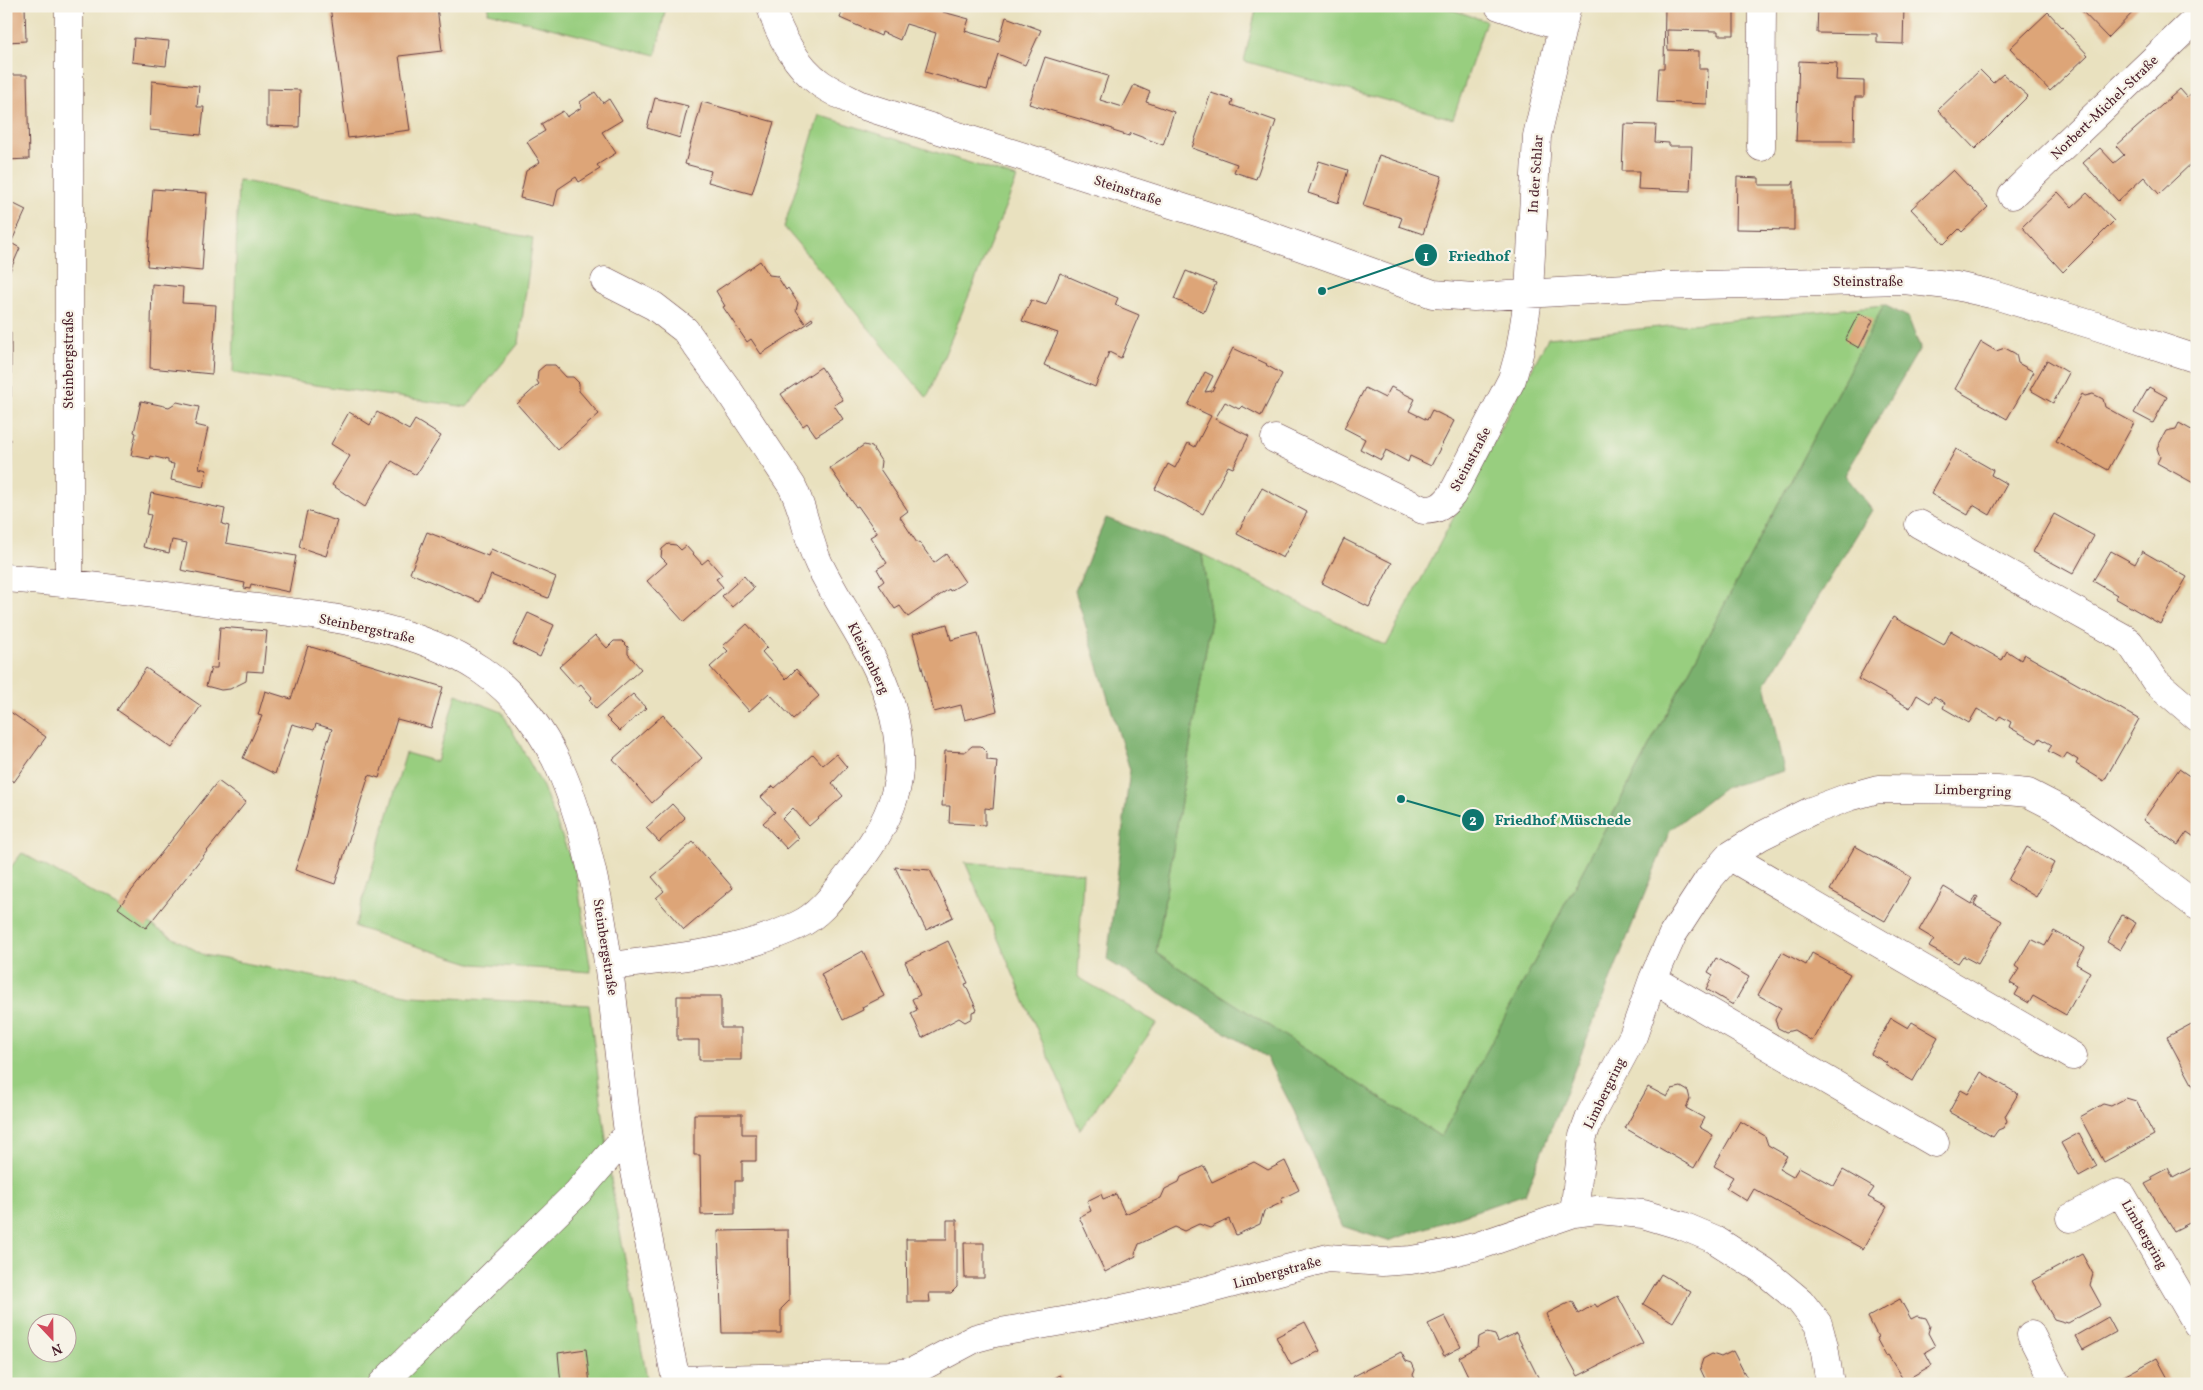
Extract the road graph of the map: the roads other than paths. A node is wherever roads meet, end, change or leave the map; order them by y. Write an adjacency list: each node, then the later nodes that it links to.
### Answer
1 (69, 6): 15 (street, Steinbergstraße)
2 (771, 6): 10 (street, Steinstraße)
3 (1498, 6): 5 (street, In der Schlar)
4 (1762, 6): 7 (street)
5 (1564, 16): 10 (street, In der Schlar)
6 (2197, 18): 8 (street, Norbert-Michel-Straße)
7 (1761, 147)
8 (2012, 195)
9 (605, 281): 19 (street, Kleistenberg)
10 (1529, 293): 11 (street, Steinstraße); 12 (street, Steinstraße)
11 (2197, 359)
12 (1275, 440)
13 (1919, 524): 16 (street)
14 (6, 578): 15 (street)
15 (69, 582): 19 (street, Steinbergstraße)
16 (2197, 717)
17 (1729, 856): 18 (street, Limbergring); 20 (street, Limbergring); 21 (street)
18 (2197, 906)
19 (610, 966): 22 (street, Steinbergstraße)
20 (1653, 979): 23 (street); 24 (street, Limbergring)
21 (2073, 1056)
22 (628, 1134): 28 (street, Steinbergstraße); 29 (street)
23 (1935, 1143)
24 (1574, 1212): 28 (street, Limbergstraße); 30 (street, Limbergstraße)
25 (2070, 1218): 26 (street, Limbergring)
26 (2197, 1324)
27 (2031, 1335): 31 (street)
28 (676, 1382)
29 (382, 1384)
30 (1830, 1384)
31 (2056, 1384)

